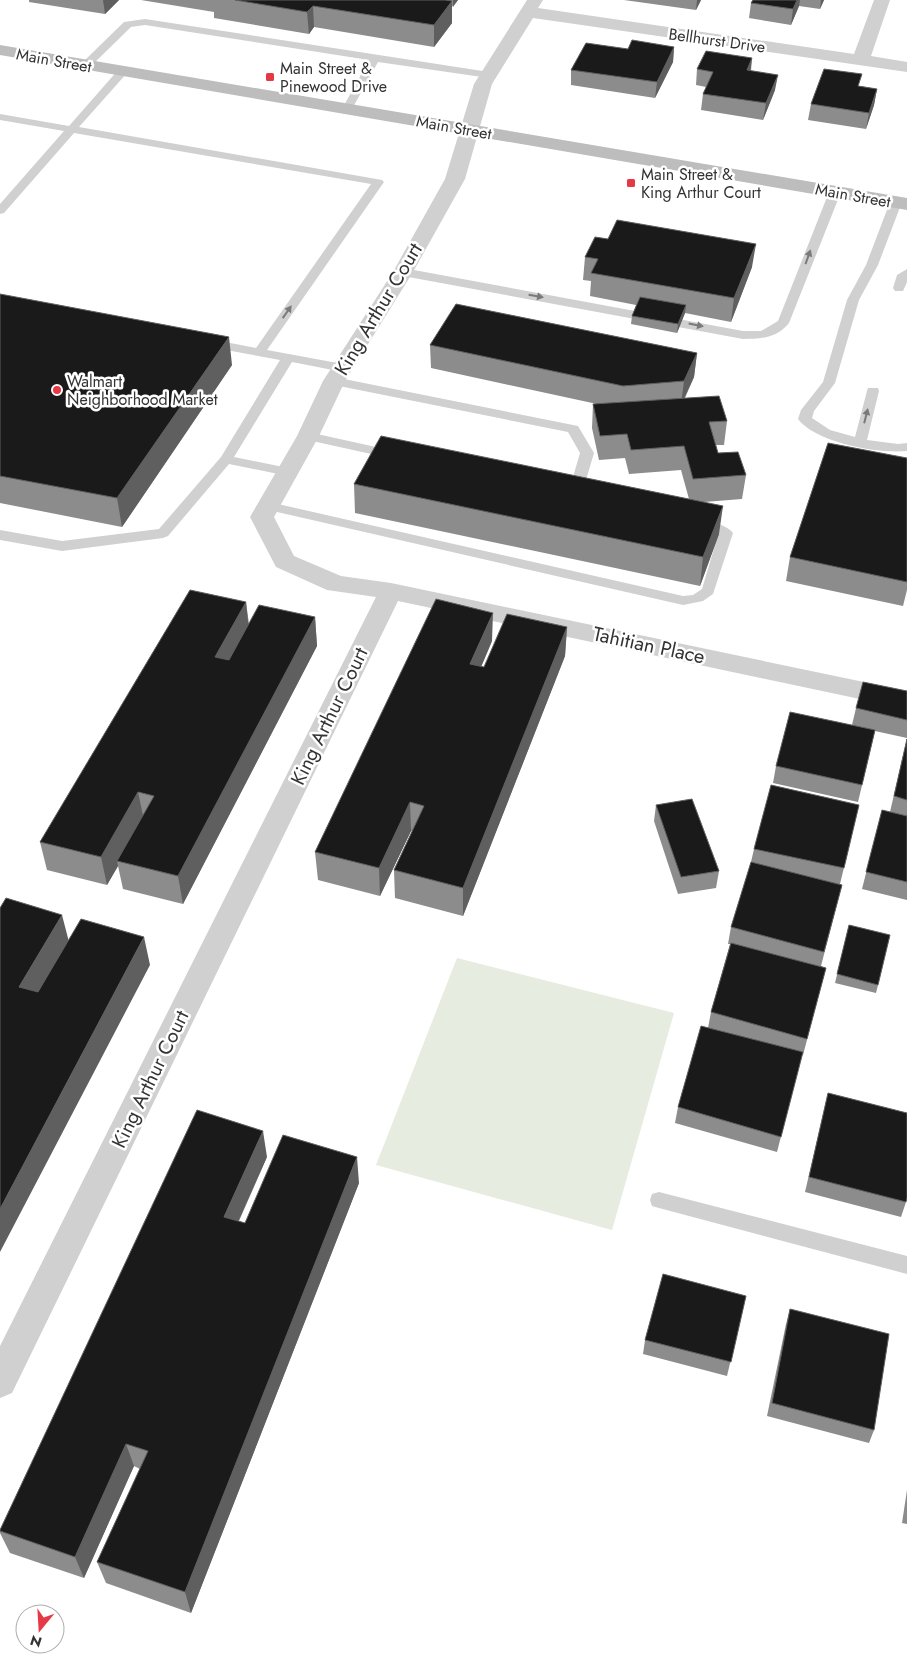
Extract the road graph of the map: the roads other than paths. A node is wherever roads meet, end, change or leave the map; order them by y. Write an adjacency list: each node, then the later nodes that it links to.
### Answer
1 (882, 0): 5 (street)
2 (531, 6): 5 (street, Bellhurst Drive); 9 (street, King Arthur Court)
3 (0, 50): 6 (main road, Main Street)
4 (375, 58): 6 (lane); 9 (lane); 10 (lane)
5 (861, 60): 7 (street, Bellhurst Drive)
6 (86, 65): 8 (main road, Main Street)
7 (907, 67)
8 (123, 71): 10 (main road, Main Street); 12 (lane)
9 (489, 75): 13 (street, King Arthur Court)
10 (346, 109): 13 (main road, Main Street)
11 (0, 116): 12 (lane)
12 (72, 129): 16 (lane); 21 (lane, one-way to 12)
13 (471, 130): 14 (main road, Main Street); 17 (street, King Arthur Court)
14 (835, 192): 15 (main road, Main Street); 17 (lane, one-way to 14)
15 (901, 203): 26 (lane)
16 (0, 211)
17 (403, 272): 23 (street, King Arthur Court)
18 (907, 273): 19 (lane)
19 (899, 288)
20 (196, 340): 21 (lane)
21 (259, 352): 22 (lane)
22 (288, 358): 23 (lane); 29 (lane)
23 (338, 375): 25 (street, King Arthur Court); 31 (lane)
24 (873, 391): 26 (lane, one-way to 24)
25 (308, 436): 28 (lane); 30 (street, King Arthur Court)
26 (860, 442): 27 (lane)
27 (907, 446)
28 (403, 457)
29 (226, 459): 30 (lane); 34 (lane)
30 (288, 472): 32 (street, King Arthur Court)
31 (576, 498)
32 (269, 506): 33 (lane); 35 (street, King Arthur Court)
33 (689, 523)
34 (0, 535)
35 (392, 591): 36 (street, Tahitian Place); 39 (street, King Arthur Court)
36 (907, 700)
37 (659, 1200): 38 (lane)
38 (907, 1265)
39 (0, 1382)

